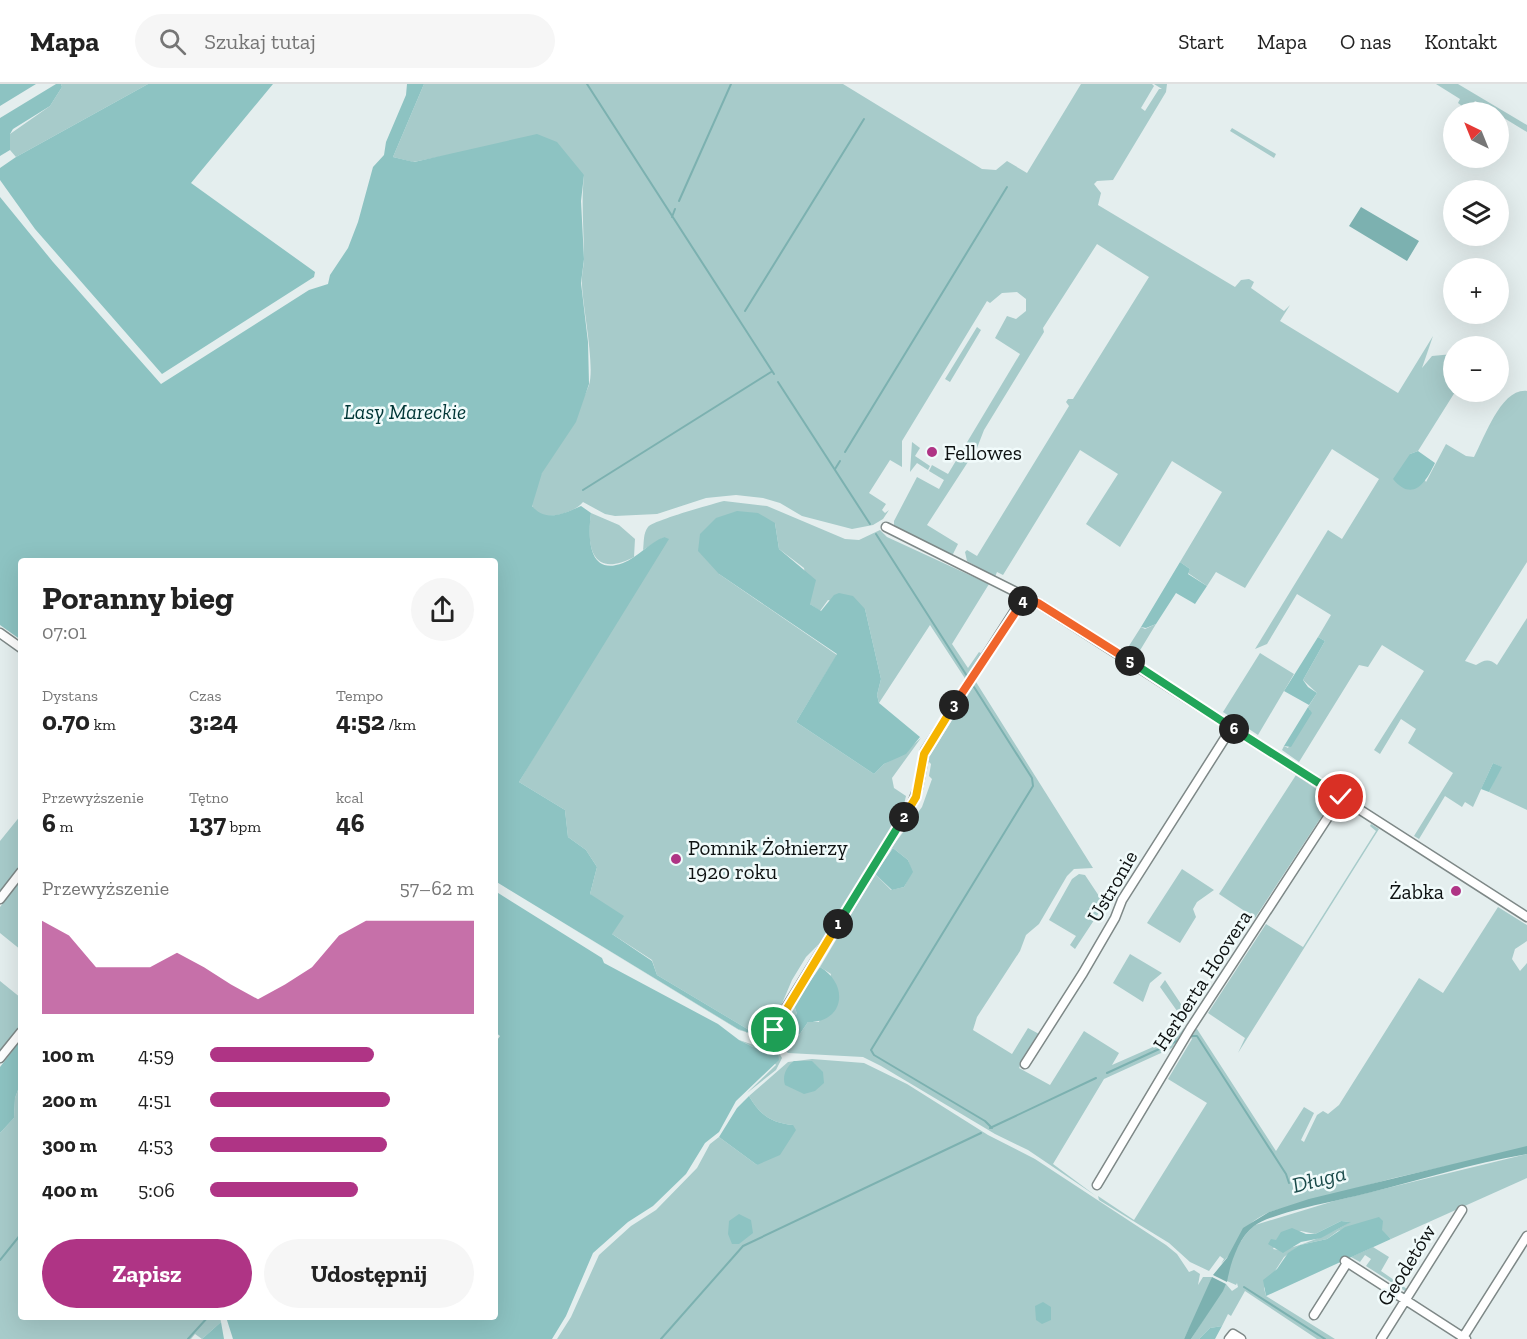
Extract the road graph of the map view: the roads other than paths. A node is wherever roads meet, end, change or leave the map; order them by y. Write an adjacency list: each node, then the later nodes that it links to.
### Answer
1 (886, 526): 2 (street)
2 (1027, 600): 5 (street); 11 (street)
3 (0, 633): 4 (street)
4 (18, 646)
5 (1232, 727): 6 (street); 13 (street, Ustronie)
6 (1341, 797): 9 (street); 14 (street, Herberta Hoovera)
7 (18, 876): 8 (street)
8 (0, 899)
9 (1527, 918)
10 (18, 1036): 12 (street)
11 (768, 1037)
12 (0, 1058)
13 (1025, 1064)
14 (1097, 1185)
15 (1461, 1210): 17 (street, Geodetów)
16 (1527, 1236): 19 (street)
17 (1405, 1300): 18 (street); 19 (street); 22 (street, Geodetów)
18 (1314, 1315)
19 (1464, 1338)
20 (1229, 1339): 21 (street)
21 (1241, 1339)
22 (1380, 1339)

